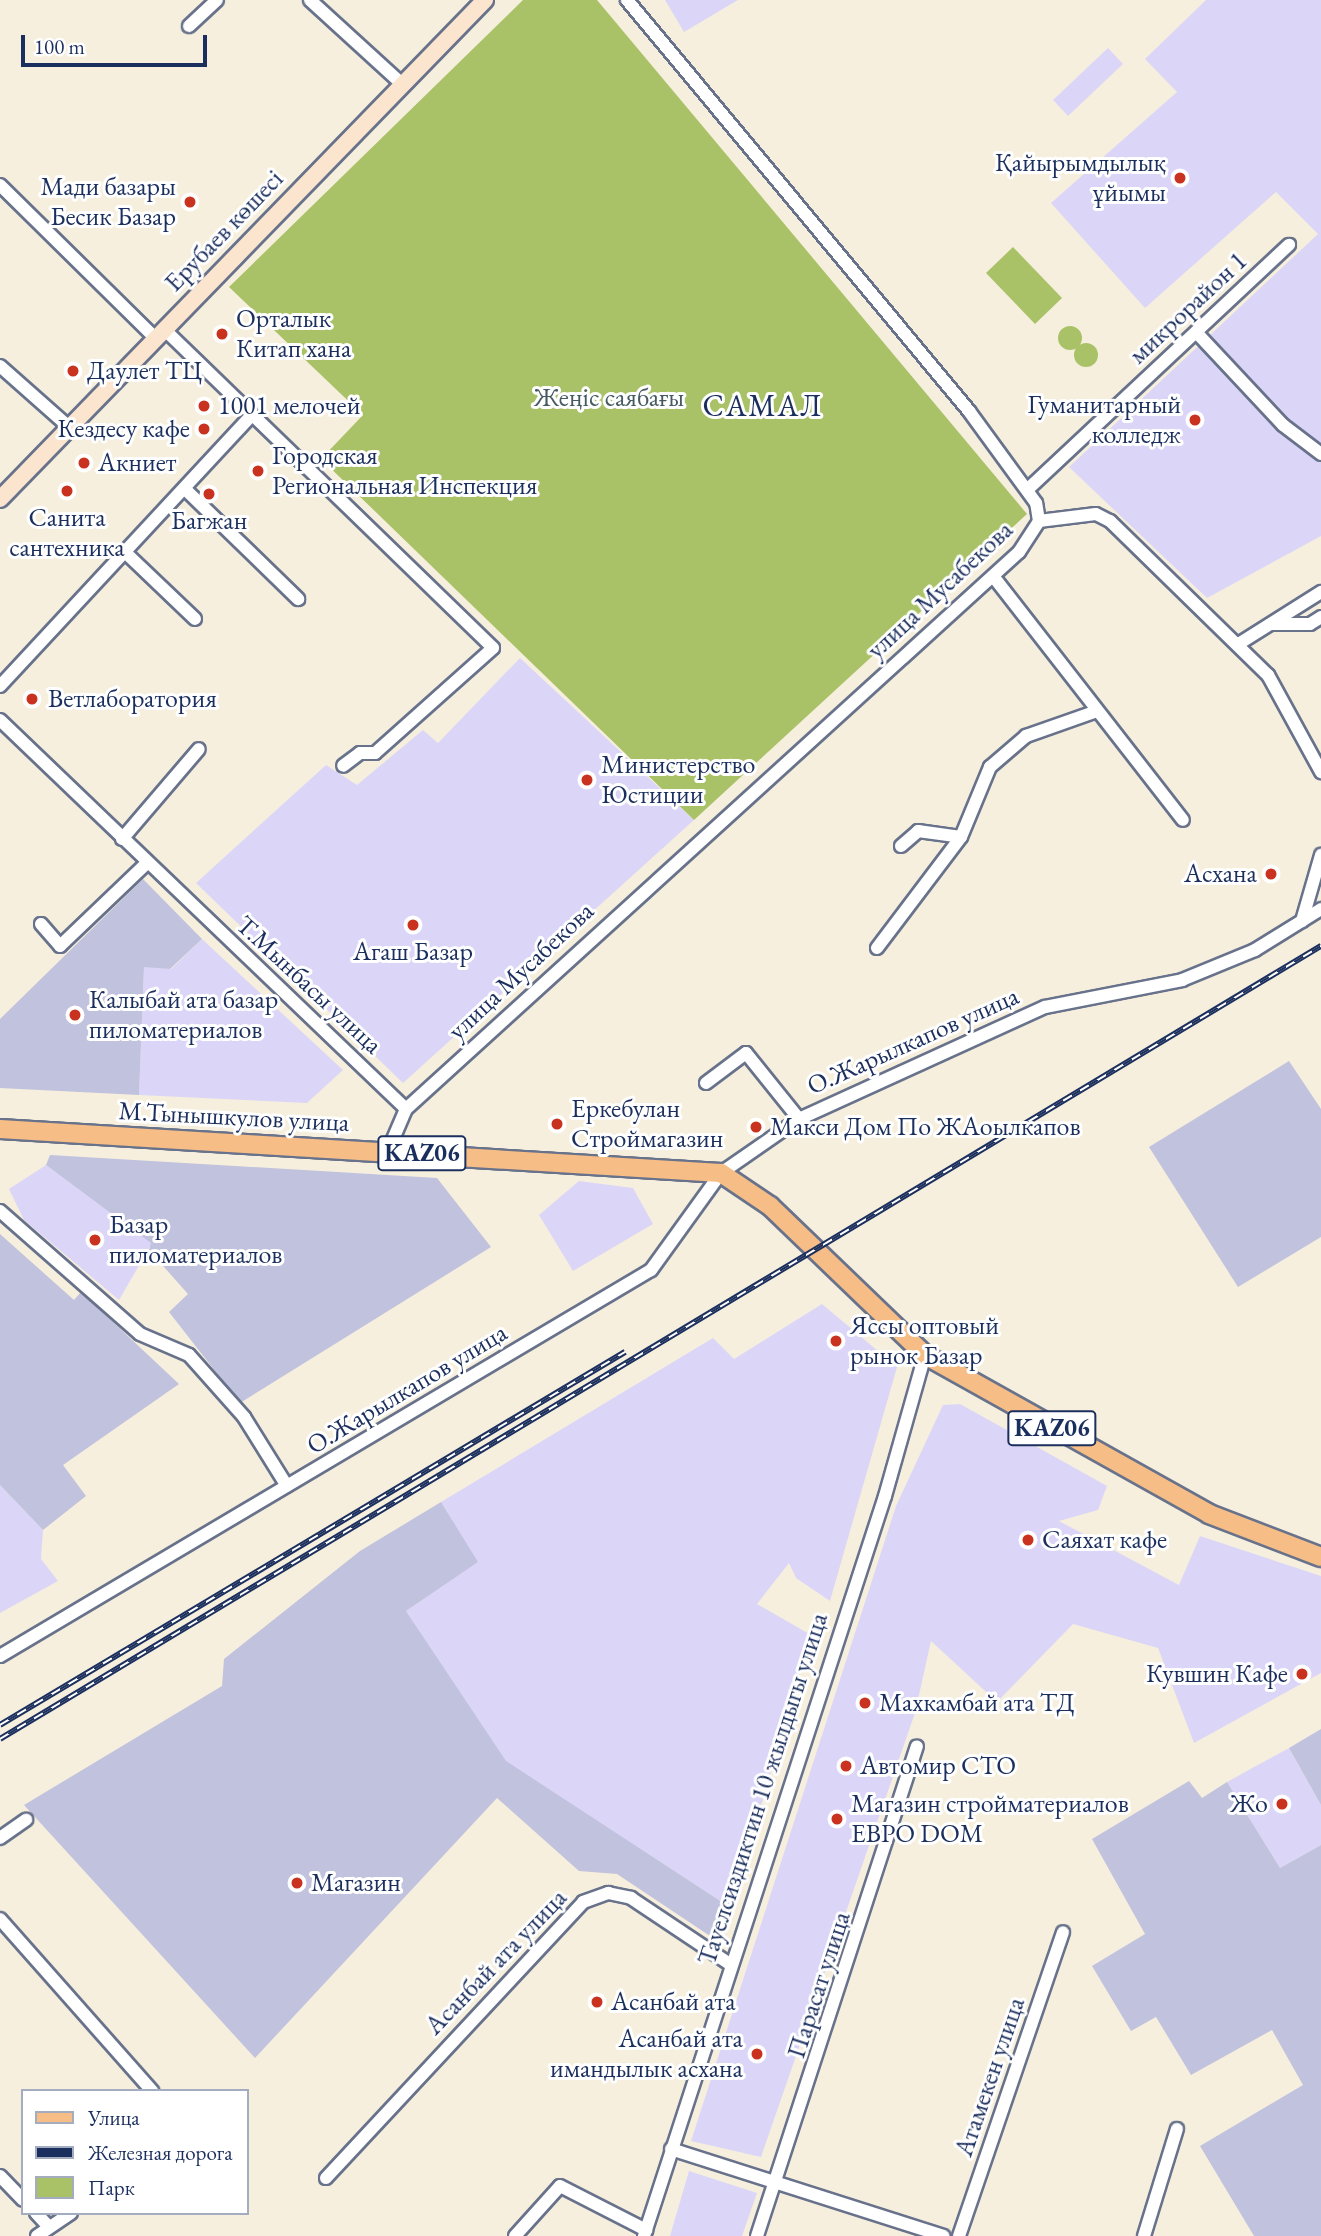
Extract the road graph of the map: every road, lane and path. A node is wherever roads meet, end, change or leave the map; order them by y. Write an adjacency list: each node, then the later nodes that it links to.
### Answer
1 (217, 0): 5 (street)
2 (310, 0): 6 (street)
3 (485, 0): 6 (main road, Ерубаев көшесі)
4 (627, 0): 16 (street, улица Мусабекова)
5 (189, 26)
6 (401, 83): 10 (main road, Ерубаев көшесі)
7 (0, 186): 10 (street)
8 (1289, 245): 9 (street, микрорайон 1)
9 (1196, 332): 14 (street); 16 (street, микрорайон 1)
10 (159, 334): 12 (street); 13 (main road, Ерубаев көшесі)
11 (0, 366): 13 (street)
12 (249, 418): 15 (street); 31 (street)
13 (69, 427): 17 (main road, Ерубаев көшесі)
14 (1321, 454)
15 (185, 489): 19 (street); 22 (street)
16 (1027, 490): 18 (street, улица Мусабекова)
17 (0, 499)
18 (1038, 521): 20 (street, улица Мусабекова); 26 (street)
19 (127, 554): 23 (street); 27 (street)
20 (993, 576): 28 (street); 44 (street, улица Мусабекова)
21 (1321, 592): 25 (street)
22 (298, 599)
23 (195, 619)
24 (1317, 622): 25 (street)
25 (1270, 624): 26 (street)
26 (1241, 643): 32 (street)
27 (0, 686)
28 (1094, 712): 33 (street); 34 (street)
29 (0, 720): 35 (street, Т.Мынбасы улица)
30 (199, 749): 35 (street)
31 (343, 766)
32 (1321, 772)
33 (1183, 821)
34 (961, 837): 36 (street); 42 (street)
35 (122, 839): 38 (street, Т.Мынбасы улица)
36 (901, 845)
37 (1321, 855): 40 (street)
38 (147, 863): 41 (street); 44 (street, Т.Мынбасы улица)
39 (1321, 909): 40 (street, О.Жарылкапов улица)
40 (1302, 921): 45 (street, О.Жарылкапов улица)
41 (41, 924)
42 (877, 948)
43 (706, 1083): 45 (street, О.Жарылкапов улица)
44 (406, 1109): 47 (street)
45 (799, 1119): 48 (street, О.Жарылкапов улица)
46 (0, 1129): 47 (main road, М.Тынышкулов улица / KАZ06)
47 (388, 1152): 48 (main road, М.Тынышкулов улица / KАZ06)
48 (721, 1172): 50 (main road, KАZ06); 51 (street, О.Жарылкапов улица)
49 (0, 1211): 51 (street)
50 (925, 1356): 52 (main road, KАZ06); 59 (street, Тауелсиздиктин 10 жылдыгы улица)
51 (287, 1486): 53 (street, О.Жарылкапов улица)
52 (1321, 1557)
53 (0, 1656)
54 (917, 1746): 65 (street, Парасат улица)
55 (26, 1820): 56 (street)
56 (0, 1838)
57 (0, 1919): 60 (street)
58 (1063, 1932): 75 (street, Атамекен улица)
59 (730, 1965): 62 (street, Тауелсиздиктин 10 жылдыгы улица); 64 (street, Асанбай ата улица)
60 (150, 2089)
61 (1177, 2129): 76 (street)
62 (671, 2149): 65 (street); 70 (street, Тауелсиздиктин 10 жылдыгы улица)
63 (0, 2176): 66 (street)
64 (326, 2178)
65 (776, 2182): 73 (street, Парасат улица); 74 (street)
66 (21, 2198)
67 (38, 2215): 69 (street)
68 (67, 2215): 69 (street)
69 (47, 2225): 71 (street)
70 (645, 2233): 72 (street)
71 (37, 2236)
72 (514, 2236)
73 (758, 2236)
74 (943, 2236)
75 (960, 2236)
76 (1144, 2236)

